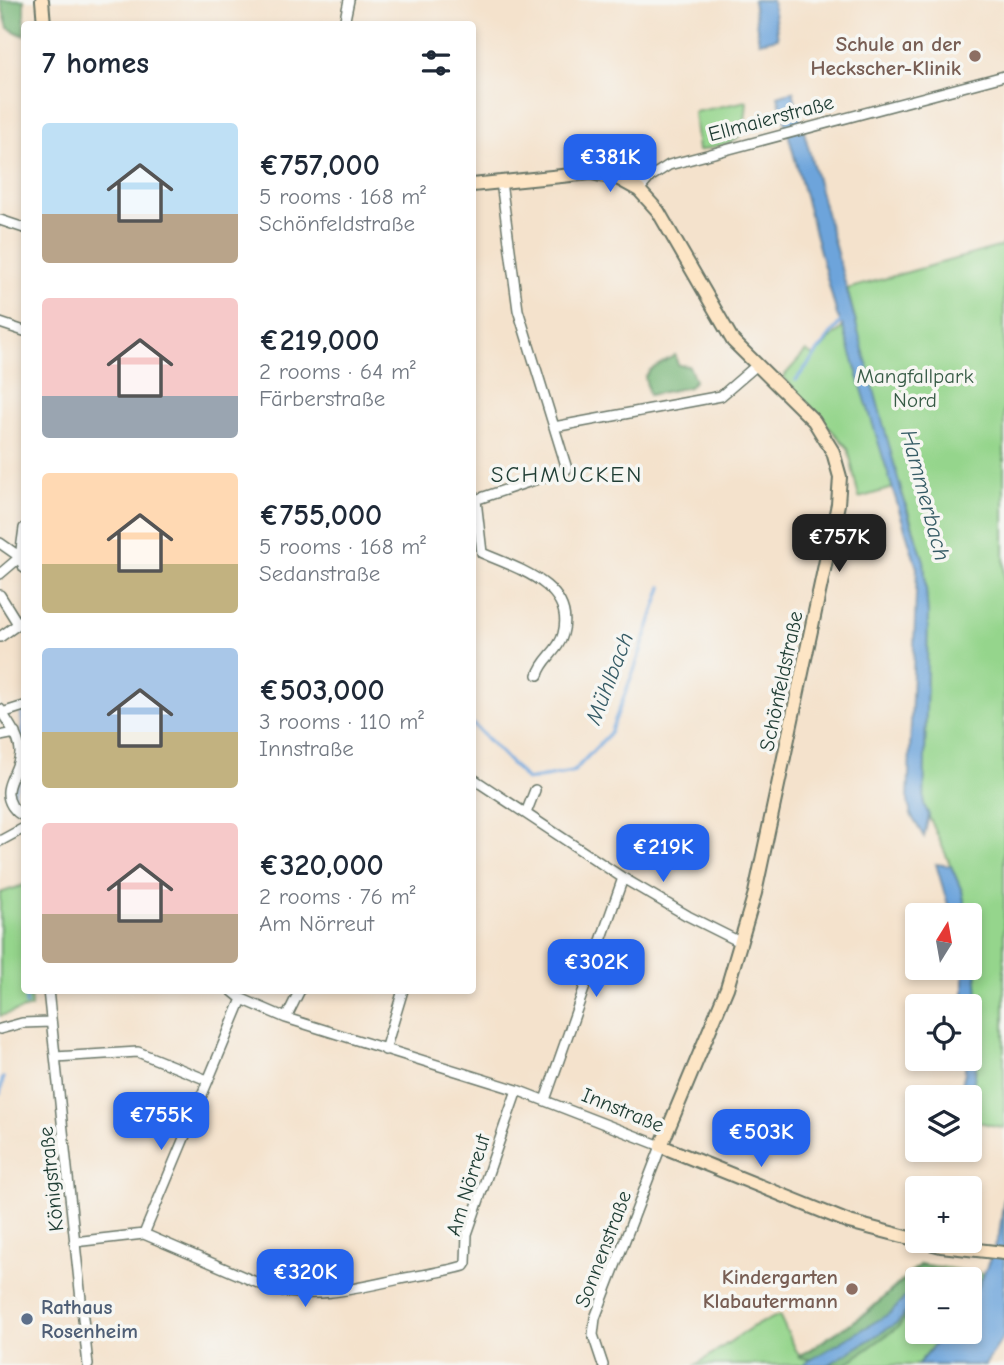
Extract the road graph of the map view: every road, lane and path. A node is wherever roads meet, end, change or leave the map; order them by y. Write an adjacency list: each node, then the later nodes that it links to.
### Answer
1 (42, 0): 3 (street)
2 (349, 0): 4 (street)
3 (44, 21)
4 (345, 21)
5 (1004, 76): 8 (street, Ellmaierstraße)
6 (501, 182): 7 (street); 8 (street); 14 (street)
7 (476, 185)
8 (639, 190): 13 (street, Schönfeldstraße)
9 (0, 220): 10 (street)
10 (21, 227)
11 (0, 323): 12 (street)
12 (21, 330)
13 (757, 365): 14 (street); 38 (street, Schönfeldstraße)
14 (554, 427): 15 (street)
15 (476, 500)
16 (476, 514): 25 (street)
17 (0, 543): 19 (street)
18 (21, 549): 19 (street)
19 (20, 556): 20 (street); 21 (street)
20 (21, 559)
21 (0, 574)
22 (0, 595): 23 (street)
23 (21, 622): 24 (street)
24 (0, 637)
25 (538, 675)
26 (21, 707): 27 (street)
27 (1, 711): 28 (street)
28 (15, 733): 29 (street); 32 (street)
29 (0, 736)
30 (476, 781): 33 (street)
31 (536, 790): 33 (street)
32 (3, 792): 34 (street)
33 (526, 813): 37 (street)
34 (21, 815)
35 (21, 830): 36 (street)
36 (0, 841)
37 (623, 878): 38 (street); 51 (street)
38 (740, 942): 52 (street, Schönfeldstraße)
39 (48, 994): 45 (street, Königstraße)
40 (236, 994): 43 (street, Innstraße)
41 (298, 994): 44 (street)
42 (402, 994): 47 (street)
43 (242, 999): 44 (street, Innstraße); 49 (street)
44 (286, 1018): 47 (street, Innstraße)
45 (51, 1022): 46 (street); 48 (street, Königstraße)
46 (0, 1028)
47 (385, 1050): 50 (street, Innstraße)
48 (55, 1057): 49 (street); 54 (street, Königstraße)
49 (207, 1080): 53 (street)
50 (517, 1090): 51 (street, Innstraße); 53 (street, Am Nörreut)
51 (545, 1100): 52 (street, Innstraße)
52 (661, 1146): 55 (street, Innstraße); 57 (street, Sonnenstraße)
53 (144, 1234): 54 (street, Am Nörreut)
54 (74, 1242): 56 (street, Königstraße)
55 (1004, 1253)
56 (88, 1365)
57 (603, 1365)

